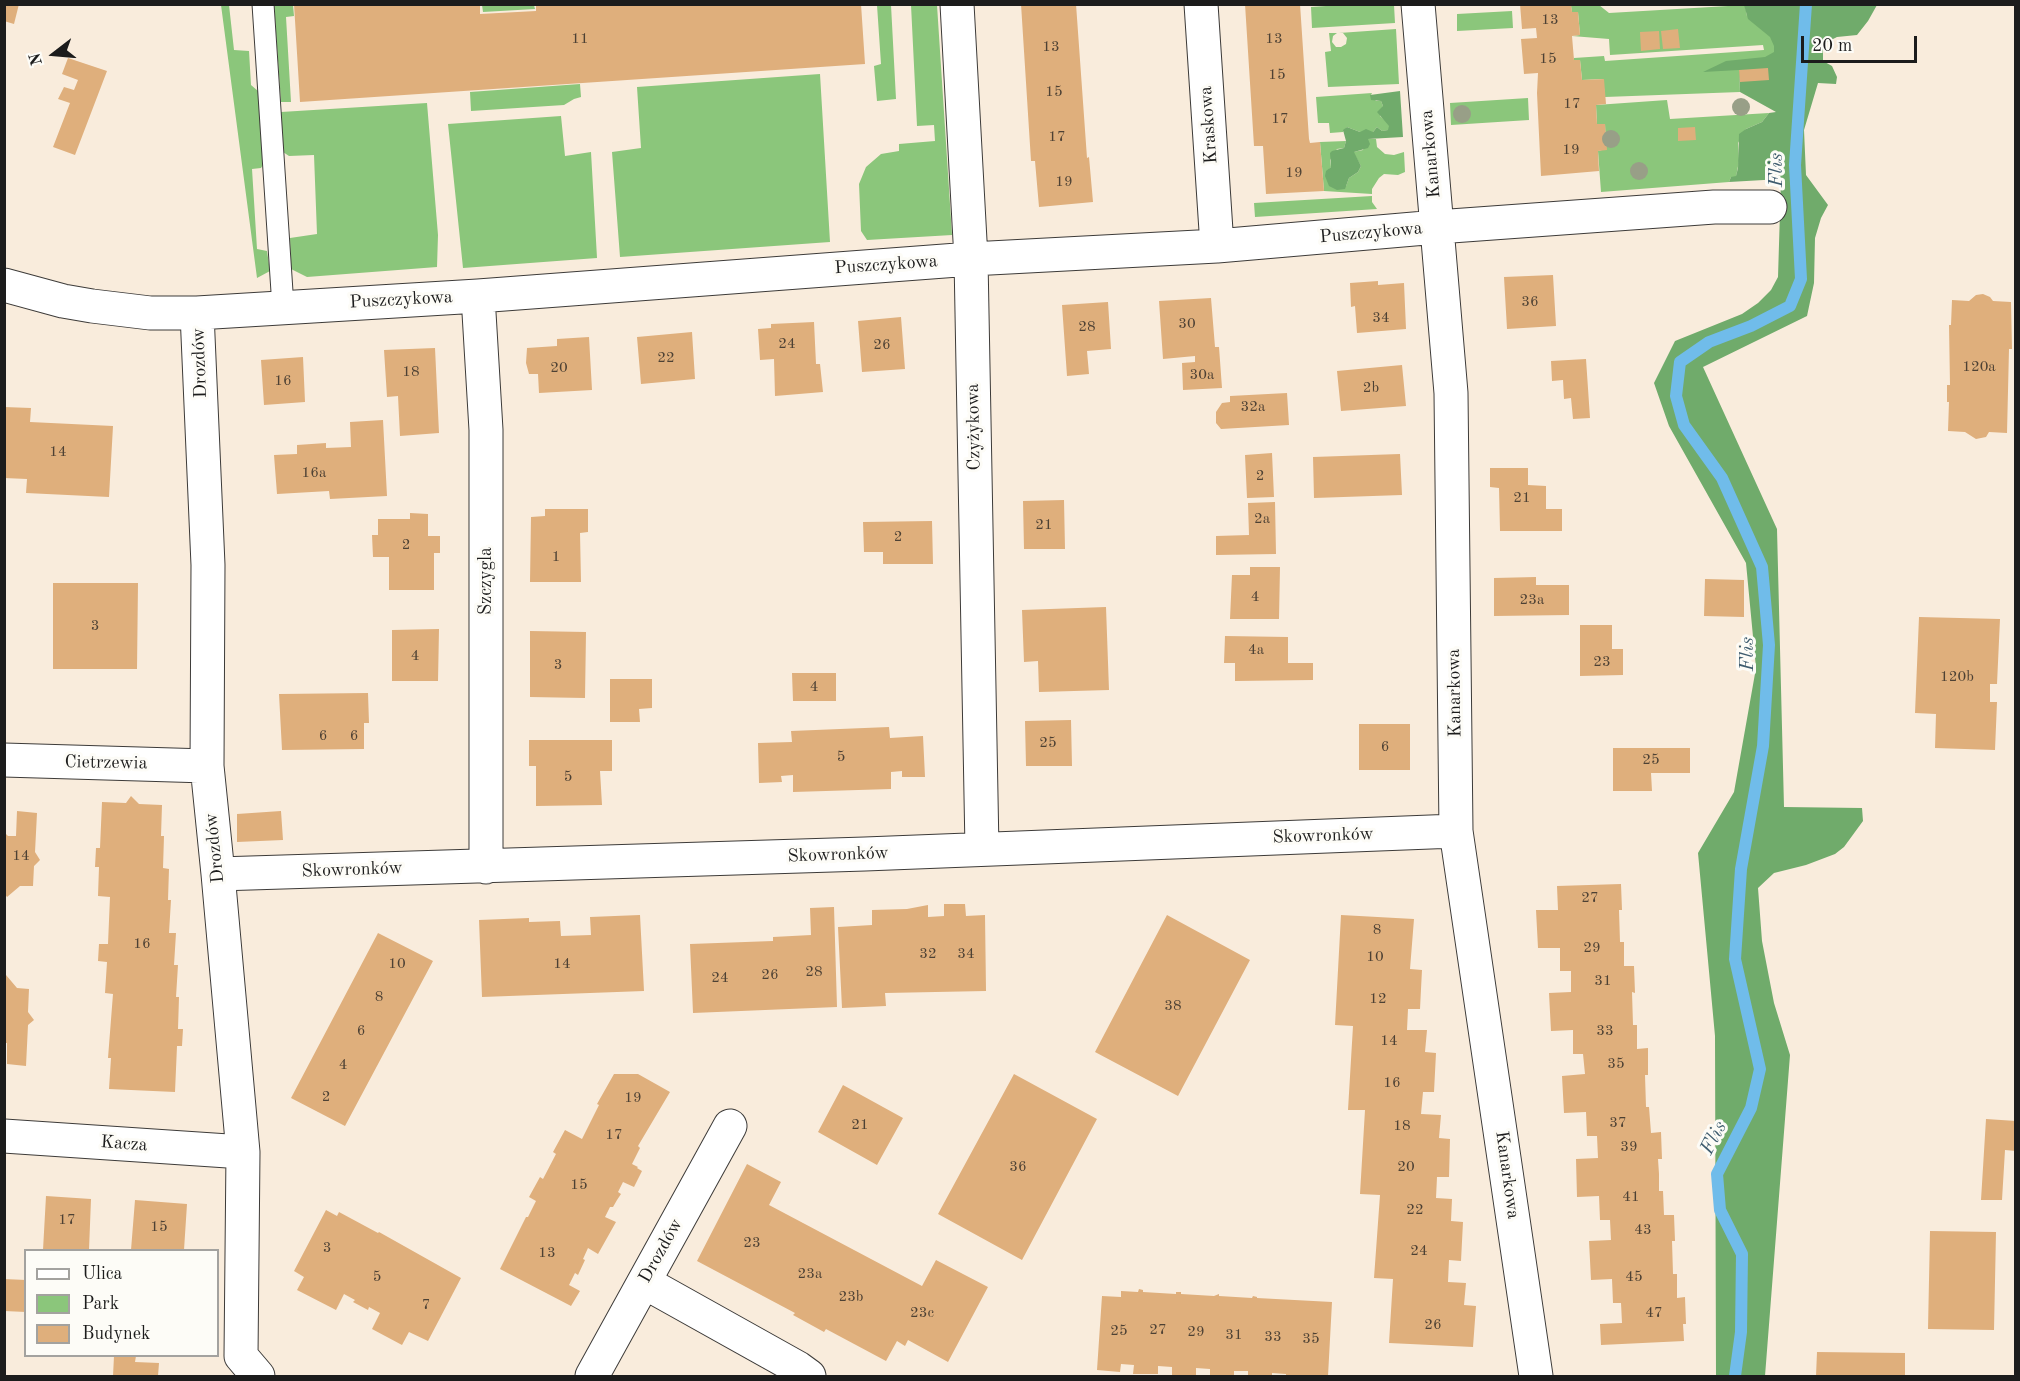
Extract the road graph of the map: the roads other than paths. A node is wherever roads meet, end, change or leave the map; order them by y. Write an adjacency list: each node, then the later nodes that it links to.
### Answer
1 (263, 4): 11 (lane)
2 (957, 4): 8 (street, Czyżykowa)
3 (1201, 4): 7 (street, Kraskowa)
4 (1418, 4): 6 (street, Kanarkowa)
5 (1770, 207): 6 (street, Puszczykowa)
6 (1437, 227): 7 (street, Puszczykowa); 15 (street, Kanarkowa)
7 (1217, 246): 8 (street, Puszczykowa)
8 (971, 259): 10 (street, Puszczykowa); 16 (street, Czyżykowa)
9 (4, 285): 12 (street, Puszczykowa)
10 (478, 296): 11 (street, Puszczykowa); 17 (street, Szczygla)
11 (283, 307): 12 (street, Puszczykowa)
12 (197, 313): 14 (street, Drozdów)
13 (4, 760): 14 (street, Cietrzewia)
14 (207, 766): 18 (street, Drozdów)
15 (1456, 831): 16 (street, Skowronków); 26 (street, Kanarkowa)
16 (982, 849): 17 (street, Skowronków)
17 (486, 867): 18 (street, Skowronków)
18 (218, 874): 21 (street, Drozdów)
19 (730, 1126): 22 (street, Drozdów)
20 (4, 1136): 21 (street, Kacza)
21 (243, 1152): 23 (street, Drozdów)
22 (644, 1282): 24 (street, Drozdów); 25 (street)
23 (258, 1377)
24 (592, 1377)
25 (809, 1377)
26 (1536, 1377)

